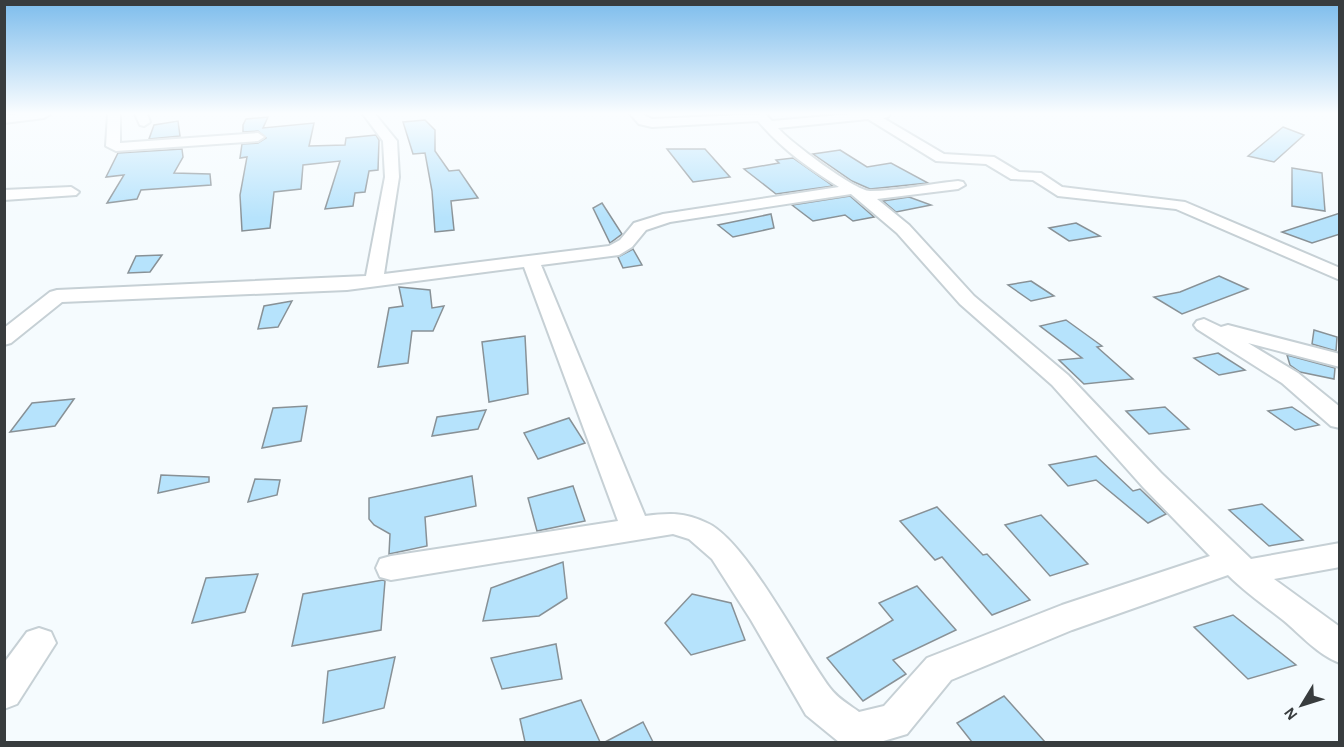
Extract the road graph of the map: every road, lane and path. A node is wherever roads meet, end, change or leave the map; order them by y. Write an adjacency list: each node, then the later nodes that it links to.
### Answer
1 (390, 149): 10 (street)
2 (792, 149): 6 (street)
3 (926, 149): 9 (street)
4 (958, 185): 6 (street)
5 (71, 192): 7 (street)
6 (857, 193): 8 (street); 16 (street)
7 (4, 195)
8 (531, 262): 10 (street); 14 (street)
9 (1340, 275)
10 (374, 281): 11 (street)
11 (4, 339)
12 (1340, 361): 13 (street)
13 (1340, 420)
14 (635, 528): 16 (street); 17 (street)
15 (1340, 555): 16 (street)
16 (1239, 566): 19 (street)
17 (391, 568)
18 (39, 643): 20 (street)
19 (1340, 648)
20 (4, 692)

